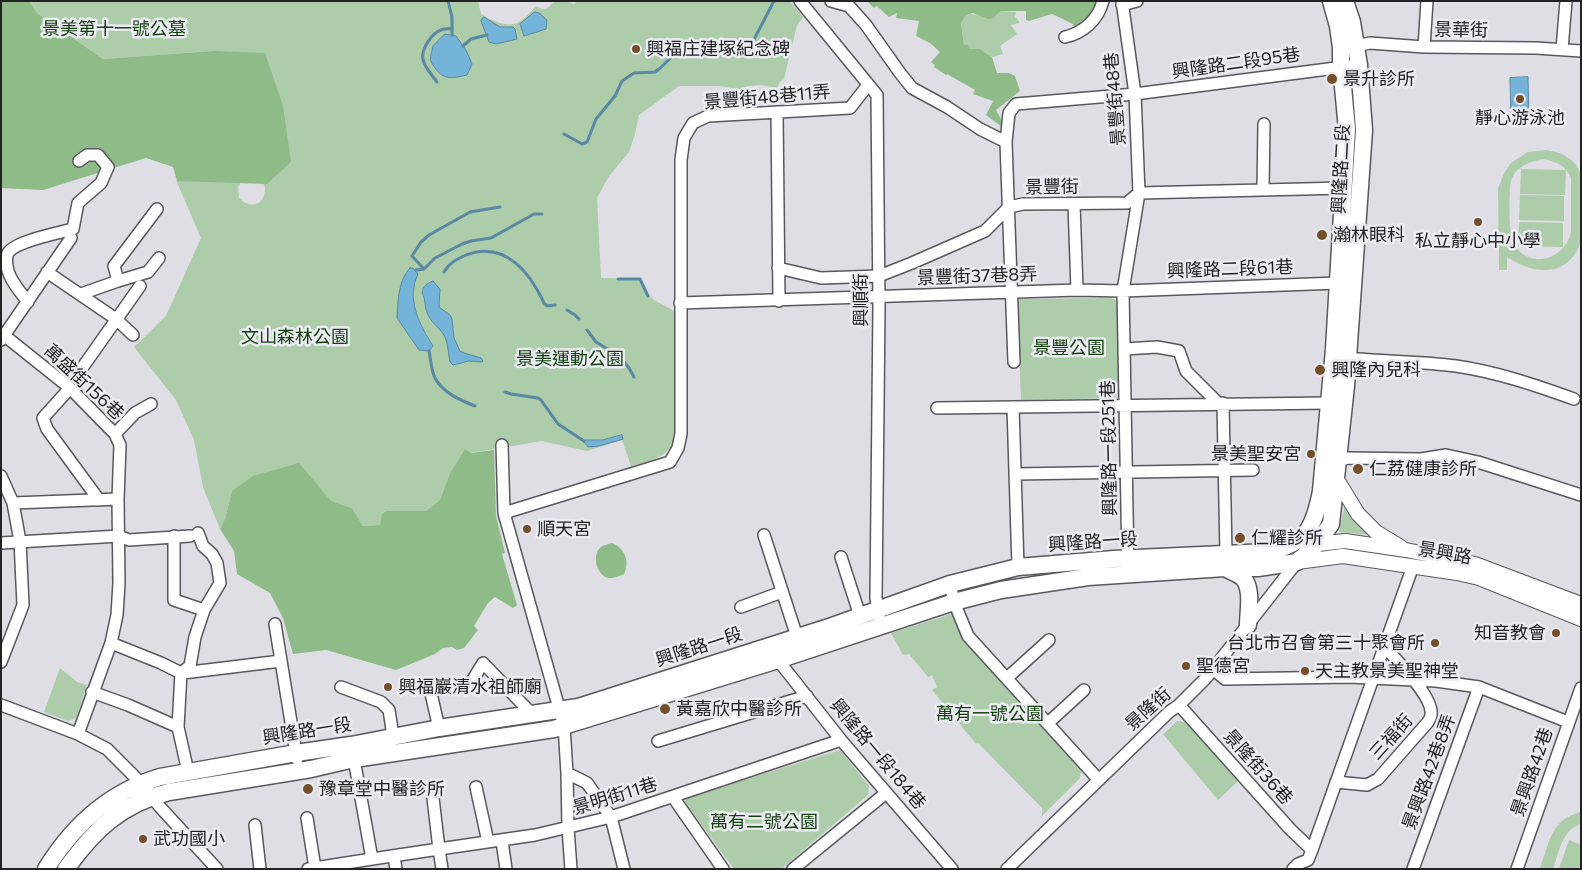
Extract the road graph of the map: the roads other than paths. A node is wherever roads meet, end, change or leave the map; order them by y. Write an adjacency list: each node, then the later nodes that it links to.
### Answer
1 (800, 1): 17 (street, 興順街)
2 (831, 1): 21 (street)
3 (1103, 1): 10 (street)
4 (1138, 1): 9 (street)
5 (1331, 1): 11 (main road, 興隆路二段)
6 (1345, 1): 11 (main road, 興隆路二段)
7 (1427, 1): 12 (street)
8 (1566, 1): 13 (street)
9 (1122, 3): 18 (street, 景豐街48巷)
10 (1065, 38)
11 (1349, 47): 12 (street, 景華街); 15 (main road, 興隆路二段); 16 (main road, 興隆路二段)
12 (1424, 47): 13 (street, 景華街)
13 (1562, 49): 14 (street, 景華街)
14 (1581, 51)
15 (1359, 65): 16 (street, 興隆路二段95巷); 50 (main road, 興隆路二段)
16 (1341, 66): 18 (street, 興隆路二段95巷); 23 (main road, 興隆路二段)
17 (868, 85): 19 (street, 景豐街48巷11弄); 34 (street, 興順街)
18 (1135, 94): 21 (street); 25 (street, 景豐街48巷)
19 (777, 112): 31 (street); 45 (street, 景豐街48巷11弄)
20 (1264, 124): 24 (street)
21 (1006, 142): 27 (street)
22 (79, 161): 32 (street)
23 (1344, 188): 24 (street, 景豐街); 36 (main road, 興隆路二段)
24 (1264, 189): 25 (street, 景豐街)
25 (1139, 193): 26 (street, 景豐街); 39 (street, 景豐街48巷)
26 (1074, 204): 27 (street, 景豐街); 38 (street)
27 (1009, 206): 34 (street, 景豐街); 40 (street)
28 (157, 209): 35 (street)
29 (71, 238): 33 (street)
30 (159, 258): 35 (street)
31 (778, 268): 34 (street, 景豐街); 43 (street)
32 (5, 271): 44 (street)
33 (47, 272): 41 (street); 44 (street)
34 (879, 276): 42 (street, 興順街)
35 (118, 280): 41 (street)
36 (1338, 283): 39 (street, 興隆路二段61巷); 56 (main road, 興隆路二段)
37 (140, 286): 46 (street)
38 (1077, 290): 39 (street, 興隆路二段61巷); 40 (street, 景豐街37巷8弄)
39 (1123, 291): 49 (street, 興隆路一段251巷)
40 (1010, 292): 42 (street, 景豐街37巷8弄); 51 (street)
41 (81, 294): 46 (street)
42 (879, 297): 43 (street); 93 (street, 興順街)
43 (779, 301): 45 (street)
44 (28, 302): 48 (street)
45 (680, 303): 74 (street, 景豐街48巷11弄)
46 (116, 319): 47 (street); 52 (street)
47 (133, 335)
48 (3, 338): 53 (street, 萬盛街156巷)
49 (1125, 349): 55 (street); 58 (street, 興隆路一段251巷)
50 (1348, 358): 54 (street); 63 (main road, 興隆路二段)
51 (1014, 362)
52 (80, 371)
53 (70, 388): 61 (street, 萬盛街156巷); 72 (street)
54 (1574, 399)
55 (1220, 403): 56 (street); 58 (street); 64 (street)
56 (1329, 403): 63 (main road, 興隆路二段)
57 (151, 404): 61 (street)
58 (1126, 405): 59 (street); 66 (street, 興隆路一段251巷)
59 (1013, 407): 60 (street); 67 (street)
60 (937, 408)
61 (115, 434): 71 (street, 萬盛街156巷)
62 (502, 445): 74 (street)
63 (1332, 456): 68 (main road, 興隆路一段); 70 (street); 79 (main road, 興隆路一段)
64 (1224, 470): 65 (street); 66 (street); 83 (street)
65 (1253, 470)
66 (1128, 473): 67 (street); 85 (street, 興隆路一段251巷)
67 (1016, 474): 87 (street)
68 (1336, 478): 79 (main road, 興隆路一段); 81 (street)
69 (3, 482): 73 (street)
70 (1581, 495)
71 (118, 499): 72 (street); 76 (street, 萬盛街156巷)
72 (99, 500): 73 (street)
73 (13, 503): 78 (street)
74 (504, 514): 120 (street)
75 (764, 535): 89 (street)
76 (118, 536): 77 (street); 78 (street); 102 (street, 萬盛街156巷)
77 (174, 536): 94 (street); 94 (street)
78 (20, 541): 80 (street); 106 (street)
79 (1308, 542): 81 (street, 景興路); 83 (main road, 興隆路一段); 84 (main road, 興隆路一段)
80 (1, 543)
81 (1406, 550): 91 (street, 景興路)
82 (841, 556): 95 (street)
83 (1226, 562): 84 (main road, 興隆路一段); 85 (main road, 興隆路一段); 98 (main road)
84 (1297, 562): 86 (street, 景興路); 98 (street, 景隆街)
85 (1128, 566): 87 (main road, 興隆路一段); 90 (main road, 興隆路一段)
86 (1412, 566): 96 (street, 景興路); 103 (street, 三福街)
87 (1018, 567): 88 (main road, 興隆路一段)
88 (950, 584): 90 (street); 93 (main road, 興隆路一段)
89 (782, 592): 92 (street); 100 (street)
90 (954, 602): 99 (main road, 興隆路一段); 109 (street)
91 (1581, 604)
92 (740, 607)
93 (878, 609): 95 (main road, 興隆路一段); 99 (street, 興順街)
94 (204, 610): 108 (street)
95 (860, 616): 100 (main road, 興隆路一段)
96 (1581, 618)
97 (275, 624): 105 (street)
98 (1248, 624): 107 (street, 景隆街)
99 (881, 626): 104 (main road, 興隆路一段)
100 (797, 637): 120 (main road, 興隆路一段)
101 (1049, 640): 109 (street)
102 (111, 643): 108 (street); 116 (street, 萬盛街156巷)
103 (1384, 647): 110 (street, 三福街); 111 (street, 三福街)
104 (778, 660): 117 (street, 興隆路一段184巷); 124 (main road, 興隆路一段)
105 (281, 661): 108 (street); 131 (street)
106 (1, 662)
107 (1213, 669): 110 (street); 119 (street, 景隆街)
108 (181, 673): 125 (street)
109 (1007, 678): 123 (street)
110 (1373, 679): 111 (street); 137 (street, 三福街)
111 (1414, 680): 113 (street); 137 (street, 三福街)
112 (341, 687): 128 (street)
113 (1479, 687): 122 (street); 170 (street, 景興路42巷8弄)
114 (1581, 688): 122 (street, 景興路42巷)
115 (1084, 690): 123 (street)
116 (92, 692): 125 (street); 127 (street, 萬盛街156巷)
117 (807, 696): 129 (street, 興隆路一段184巷); 130 (street)
118 (1, 705): 127 (street)
119 (1179, 705): 136 (street, 景隆街); 153 (street, 景隆街36巷)
120 (559, 709): 121 (main road, 興隆路一段); 124 (street)
121 (531, 713): 126 (main road, 興隆路一段); 126 (street)
122 (1568, 722): 171 (street, 景興路42巷)
123 (1048, 723): 136 (street)
124 (564, 726): 132 (main road, 興隆路一段); 135 (street)
125 (178, 727): 134 (street)
126 (439, 728): 128 (main road, 興隆路一段)
127 (78, 734): 138 (street)
128 (393, 736): 131 (main road, 興隆路一段)
129 (841, 740): 140 (street, 興隆路一段184巷); 142 (street, 景明街11巷)
130 (658, 741)
131 (296, 753): 133 (street); 134 (main road, 興隆路一段)
132 (354, 759): 133 (main road, 興隆路一段); 152 (street)
133 (298, 771): 141 (main road, 興隆路一段)
134 (188, 772): 138 (main road, 興隆路一段)
135 (568, 773): 144 (street); 147 (street)
136 (1098, 779): 168 (street, 景隆街)
137 (1336, 782): 153 (street, 三福街)
138 (140, 783): 141 (street); 156 (main road, 興隆路一段)
139 (476, 787): 149 (street)
140 (886, 793): 166 (street); 167 (street, 興隆路一段184巷)
141 (151, 796): 157 (main road, 興隆路一段); 158 (street)
142 (673, 797): 144 (street, 景明街11巷); 165 (street)
143 (433, 798): 150 (street)
144 (611, 817): 147 (street, 景明街11巷); 164 (street)
145 (307, 818): 155 (street)
146 (254, 825): 159 (street)
147 (568, 828): 148 (street, 景明街11巷); 163 (street)
148 (502, 841): 149 (street, 景明街11巷); 162 (street)
149 (488, 842): 150 (street, 景明街11巷)
150 (439, 849): 151 (street, 景明街11巷); 161 (street)
151 (394, 856): 152 (street, 景明街11巷); 160 (street)
152 (372, 859): 154 (street, 景明街11巷)
153 (1312, 860): 169 (street)
154 (343, 866): 155 (street, 景明街11巷)
155 (312, 868)
156 (46, 869)
157 (66, 869)
158 (217, 869)
159 (260, 869)
160 (396, 869)
161 (442, 869)
162 (506, 869)
163 (571, 869)
164 (624, 869)
165 (723, 869)
166 (793, 869)
167 (952, 869)
168 (1007, 869)
169 (1294, 869)
170 (1413, 869)
171 (1517, 869)

